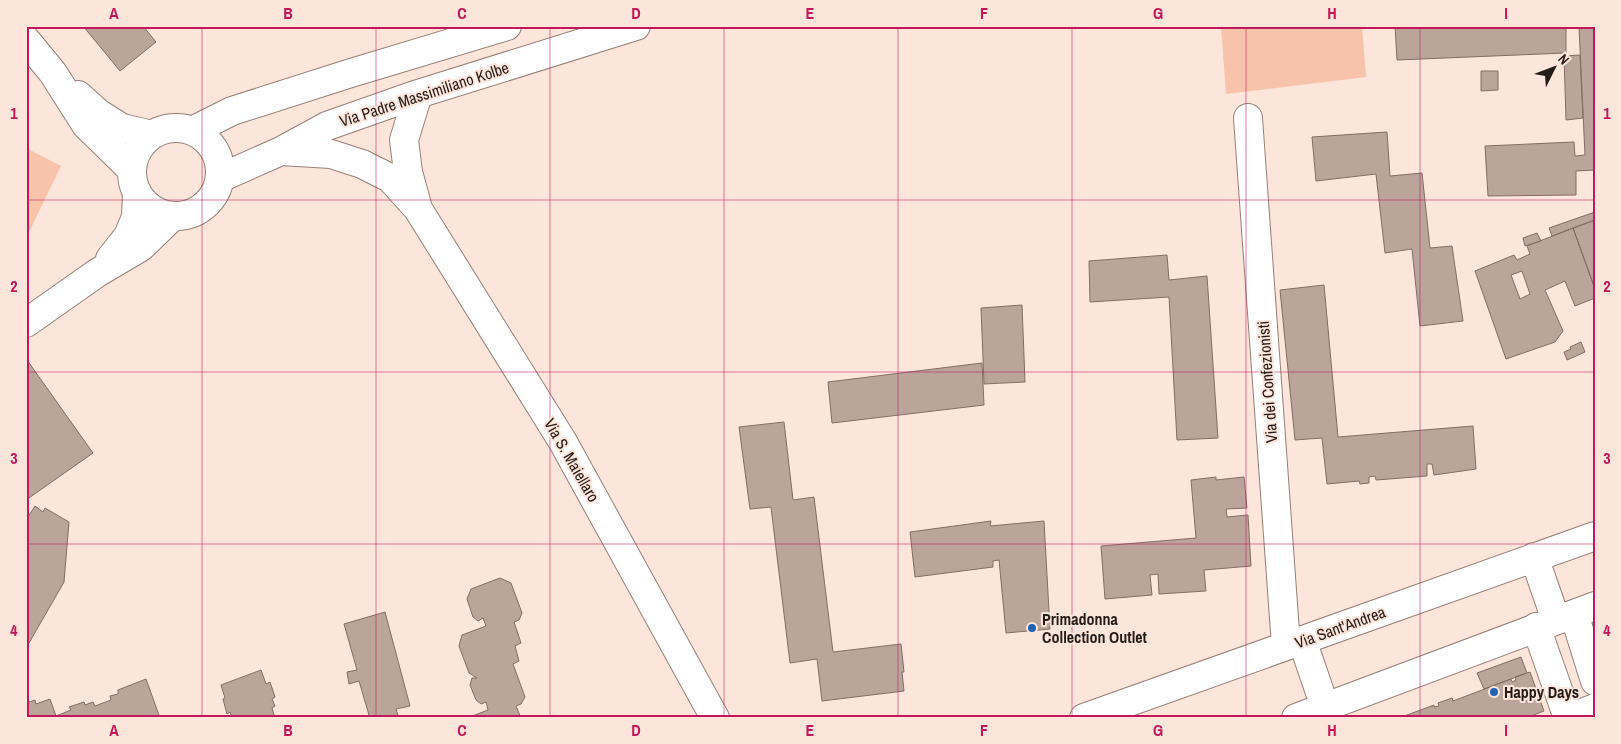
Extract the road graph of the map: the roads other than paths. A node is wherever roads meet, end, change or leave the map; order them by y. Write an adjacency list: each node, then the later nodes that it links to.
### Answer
1 (507, 26): 7 (street)
2 (636, 26): 5 (street, Via Padre Massimiliano Kolbe)
3 (26, 40): 4 (street)
4 (53, 73): 8 (street); 11 (street)
5 (418, 94): 9 (street, Via Padre Massimiliano Kolbe); 12 (street, Via S. Maiellaro)
6 (1248, 118): 19 (street, Via dei Confezionisti)
7 (192, 130): 8 (street); 10 (street)
8 (152, 135): 11 (street)
9 (281, 151): 10 (street, Via Padre Massimiliano Kolbe); 12 (street, Via S. Maiellaro)
10 (220, 178): 13 (street)
11 (134, 181): 13 (street); 14 (street)
12 (418, 209): 23 (street, Via S. Maiellaro)
13 (173, 216): 14 (street)
14 (98, 273): 15 (street)
15 (26, 323)
16 (1595, 536): 17 (street, Via Sant'Andrea)
17 (1534, 557): 18 (street); 19 (street, Via Sant'Andrea)
18 (1565, 617): 20 (street); 21 (street); 22 (street)
19 (1294, 643): 21 (street, Via dei Confezionisti); 24 (street, Via Sant'Andrea)
20 (1595, 681)
21 (1343, 708): 25 (street)
22 (1582, 714)
23 (715, 718)
24 (1084, 718)
25 (1297, 718)

